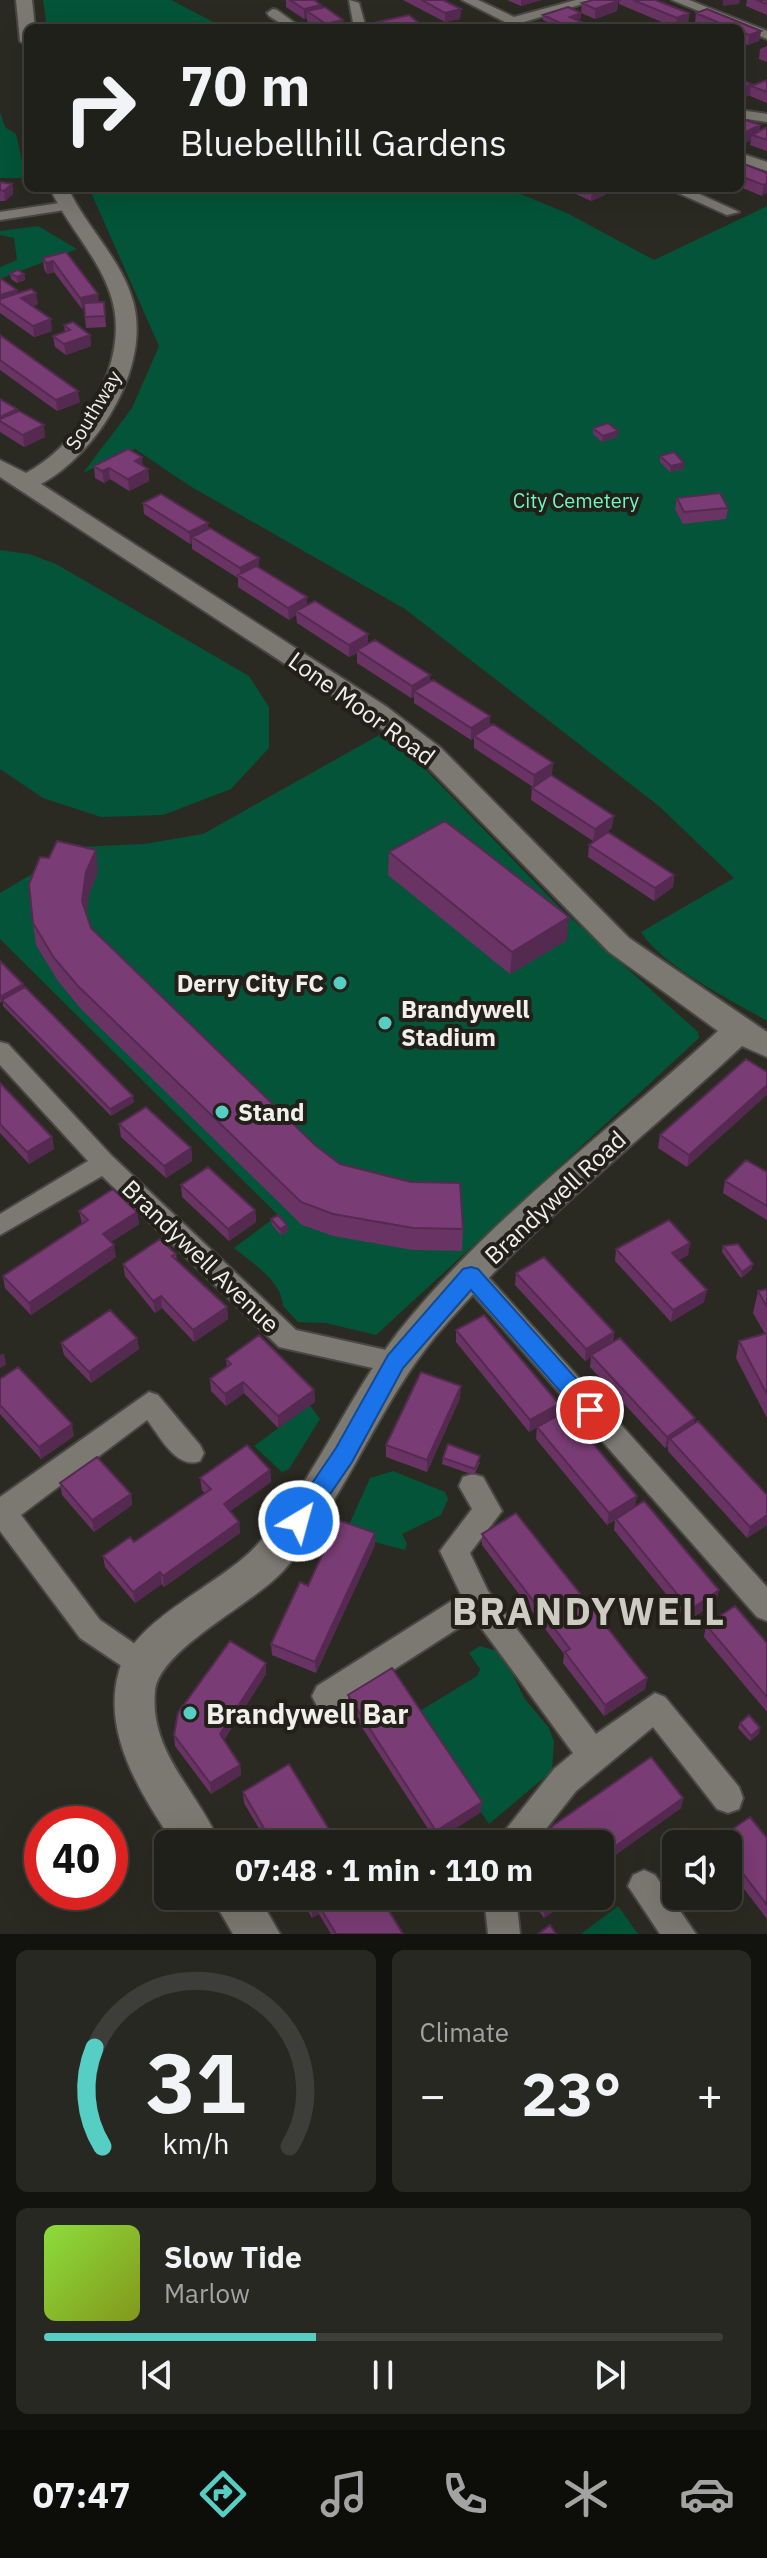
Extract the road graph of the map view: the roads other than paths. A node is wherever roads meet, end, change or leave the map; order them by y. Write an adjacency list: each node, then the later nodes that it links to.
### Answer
1 (24, 0): 8 (street)
2 (468, 0): 7 (street)
3 (589, 0): 7 (street)
4 (678, 0): 12 (street)
5 (353, 3): 10 (street)
6 (273, 13): 9 (street)
7 (513, 21): 11 (street)
8 (26, 24)
9 (290, 24)
10 (359, 24)
11 (519, 24)
12 (739, 24)
13 (744, 26): 14 (street)
14 (767, 35)
15 (744, 115): 16 (street)
16 (767, 118)
17 (744, 158): 18 (street)
18 (767, 167)
19 (684, 192): 21 (street)
20 (63, 197): 22 (street); 24 (street, Southway)
21 (732, 212)
22 (0, 216)
23 (0, 467): 24 (street, Lone Moor Road)
24 (25, 483): 25 (street, Lone Moor Road)
25 (753, 1038): 29 (street, Brandywell Road)
26 (0, 1050): 27 (street, Brandywell Avenue)
27 (104, 1163): 28 (street); 30 (street, Brandywell Avenue)
28 (1, 1226)
29 (471, 1275): 30 (street, Brandywell Road); 35 (street)
30 (395, 1362): 36 (street, Brandywell Road)
31 (190, 1453): 33 (street)
32 (473, 1486): 34 (street)
33 (1, 1510): 36 (street)
34 (478, 1600): 37 (street); 38 (street)
35 (767, 1608)
36 (141, 1665): 40 (street)
37 (327, 1696)
38 (593, 1755): 39 (street); 41 (street)
39 (728, 1798)
40 (190, 1830)
41 (525, 1830)
42 (644, 1886): 47 (street)
43 (242, 1910): 45 (street)
44 (501, 1910): 46 (street)
45 (258, 1934)
46 (504, 1934)
47 (680, 1934)

